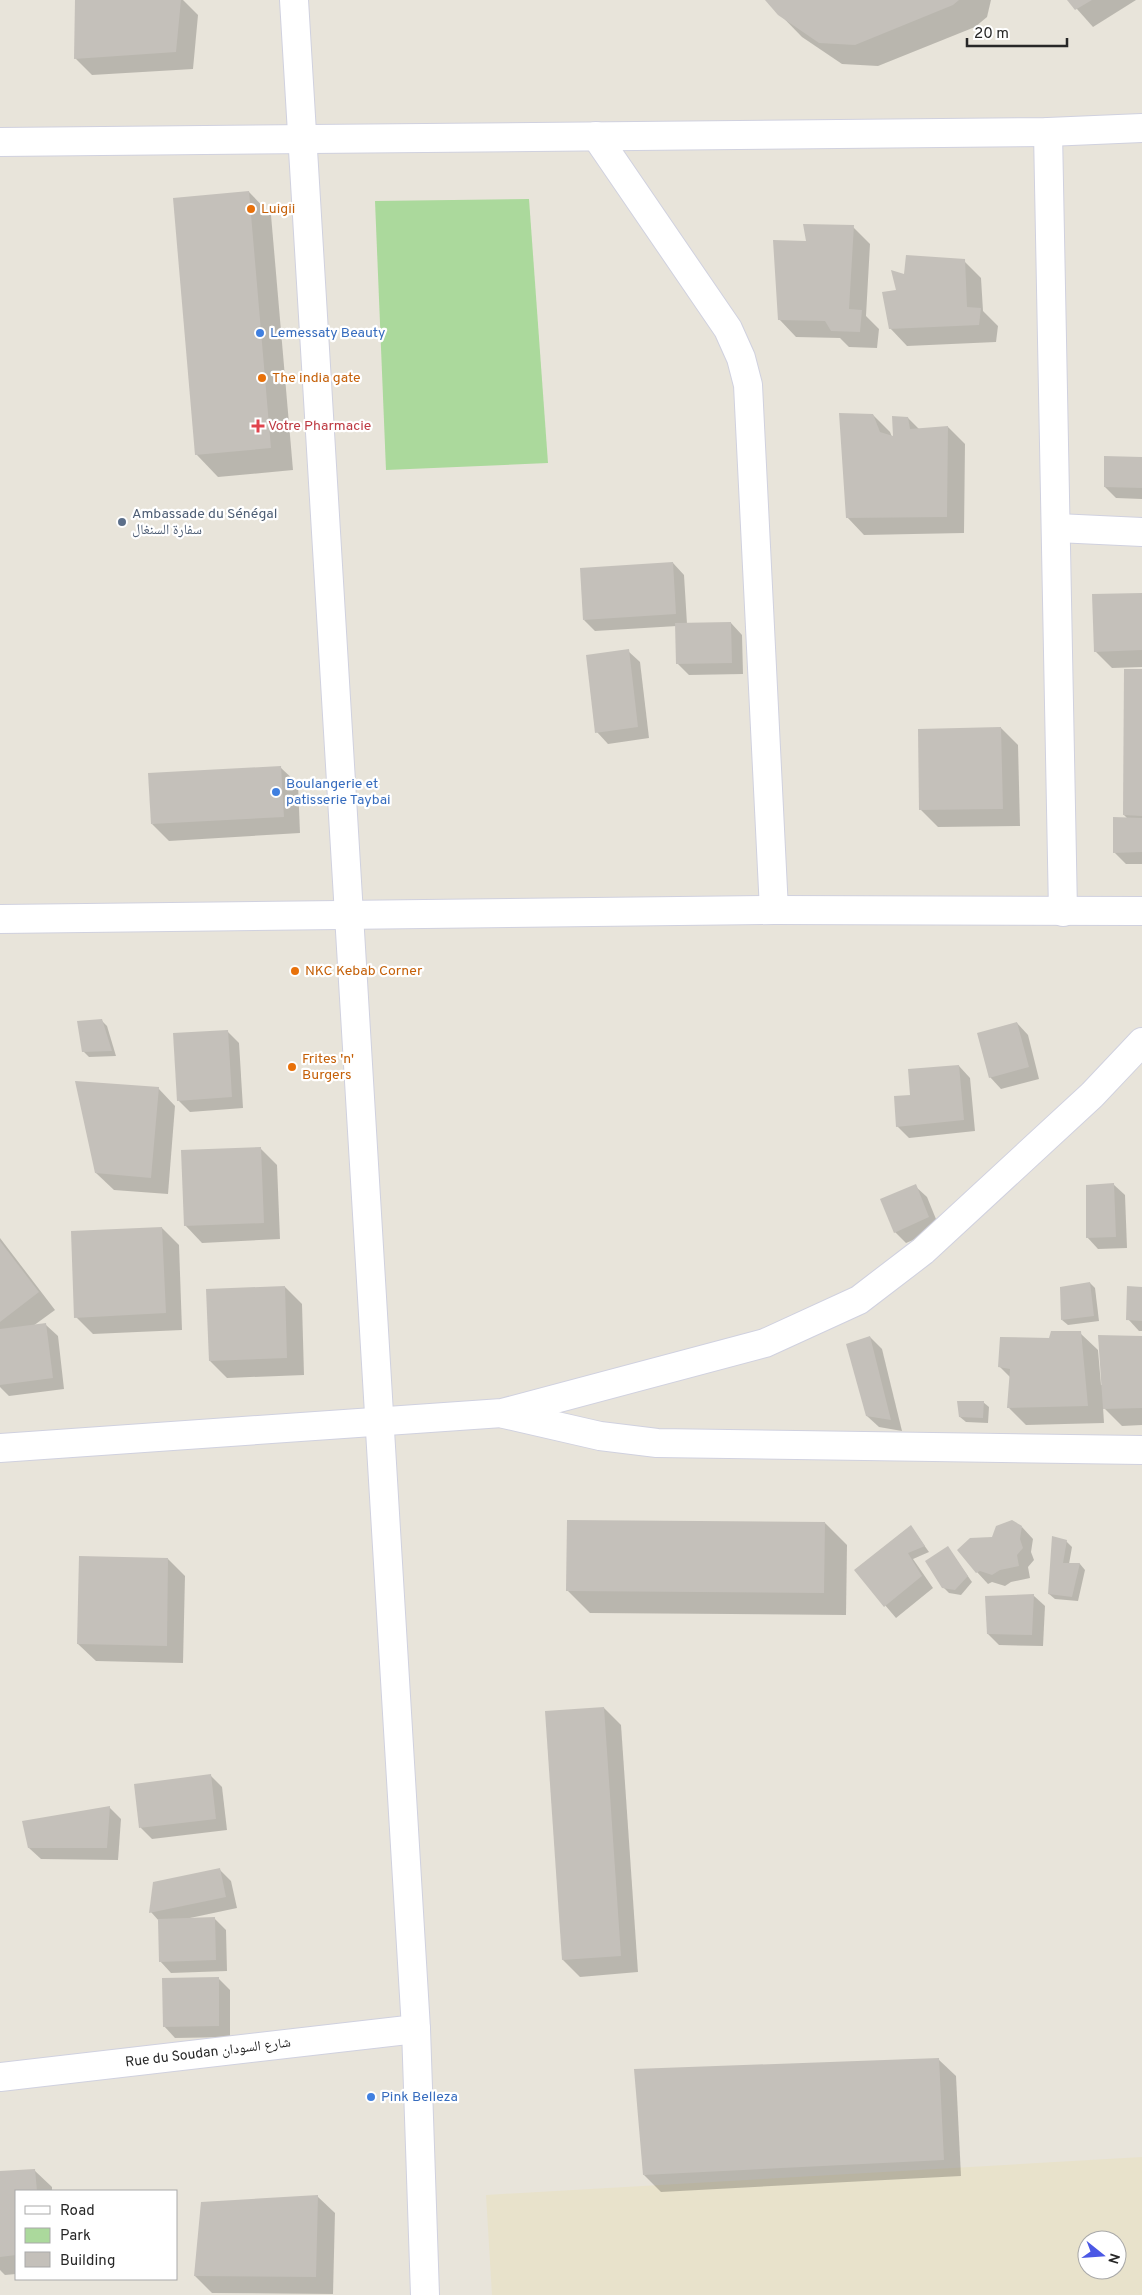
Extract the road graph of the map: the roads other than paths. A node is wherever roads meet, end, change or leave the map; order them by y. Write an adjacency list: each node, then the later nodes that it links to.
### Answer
1 (294, 0): 5 (street)
2 (1142, 128): 3 (street)
3 (1048, 132): 4 (street); 7 (street)
4 (596, 136): 5 (street); 9 (street)
5 (302, 139): 6 (street); 12 (street)
6 (0, 142)
7 (1057, 528): 8 (street); 11 (street)
8 (1142, 532)
9 (774, 910): 11 (street); 12 (street)
10 (1142, 911): 11 (street)
11 (1063, 912)
12 (349, 917): 13 (street); 16 (street)
13 (0, 919)
14 (1142, 1042): 15 (street)
15 (502, 1413): 16 (street); 18 (street)
16 (380, 1422): 17 (street); 19 (street)
17 (0, 1448)
18 (1142, 1450)
19 (416, 2029): 20 (street, Rue du Soudan شارع السودان); 21 (street)
20 (0, 2077)
21 (425, 2295)

